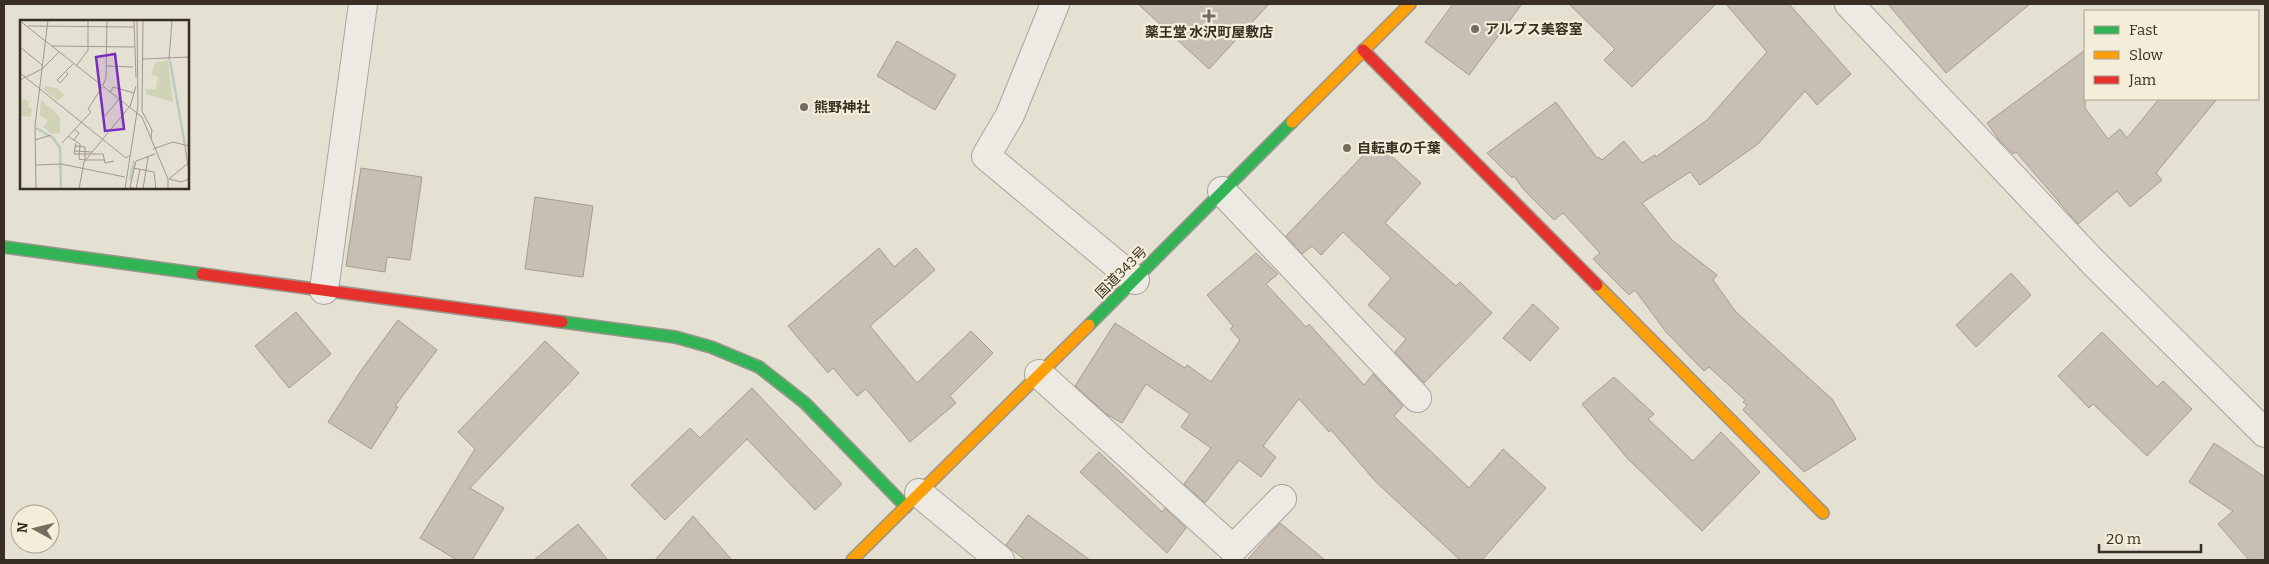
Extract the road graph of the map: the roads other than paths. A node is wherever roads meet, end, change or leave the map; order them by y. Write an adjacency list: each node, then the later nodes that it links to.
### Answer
1 (363, 4): 9 (street)
2 (1055, 4): 8 (street)
3 (1410, 4): 5 (main road, 国道343号)
4 (1849, 4): 12 (street)
5 (1363, 50): 6 (main road, 国道343号); 15 (main road)
6 (1222, 191): 8 (main road, 国道343号); 11 (street)
7 (4, 247): 9 (main road)
8 (1135, 280): 10 (main road, 国道343号)
9 (324, 290): 14 (main road)
10 (1039, 374): 13 (street); 14 (main road, 国道343号)
11 (1417, 398)
12 (2265, 433)
13 (1282, 499)
14 (912, 500): 16 (main road, 国道343号); 17 (street)
15 (1823, 514)
16 (852, 560)
17 (1000, 560)

